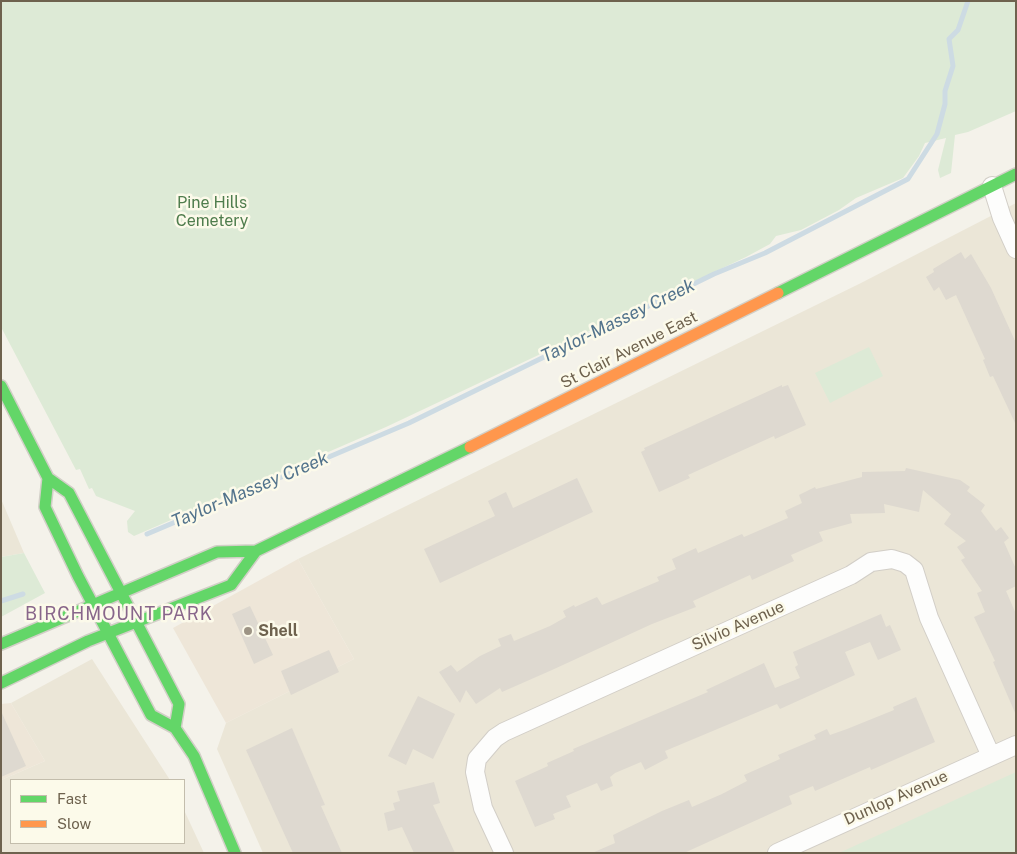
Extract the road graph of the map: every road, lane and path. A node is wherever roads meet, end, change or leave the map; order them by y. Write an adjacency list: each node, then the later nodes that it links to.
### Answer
1 (1016, 174): 2 (main road, St Clair Avenue East)
2 (992, 186): 3 (street); 6 (main road, St Clair Avenue East)
3 (1016, 249)
4 (1, 386): 5 (main road)
5 (48, 478): 7 (main road); 8 (main road)
6 (256, 551): 7 (main road, St Clair Avenue East); 9 (main road, St Clair Avenue East)
7 (120, 593): 8 (main road, St Clair Avenue East); 9 (main road)
8 (93, 604): 10 (main road); 11 (main road, St Clair Avenue East)
9 (136, 623): 10 (main road, St Clair Avenue East); 13 (main road)
10 (109, 634): 12 (main road, St Clair Avenue East); 13 (main road)
11 (1, 644)
12 (1, 683)
13 (175, 728): 16 (main road)
14 (1016, 745): 15 (street, Dunlop Avenue)
15 (990, 756): 17 (street, Silvio Avenue); 18 (street, Dunlop Avenue)
16 (235, 853)
17 (504, 853)
18 (776, 853)

